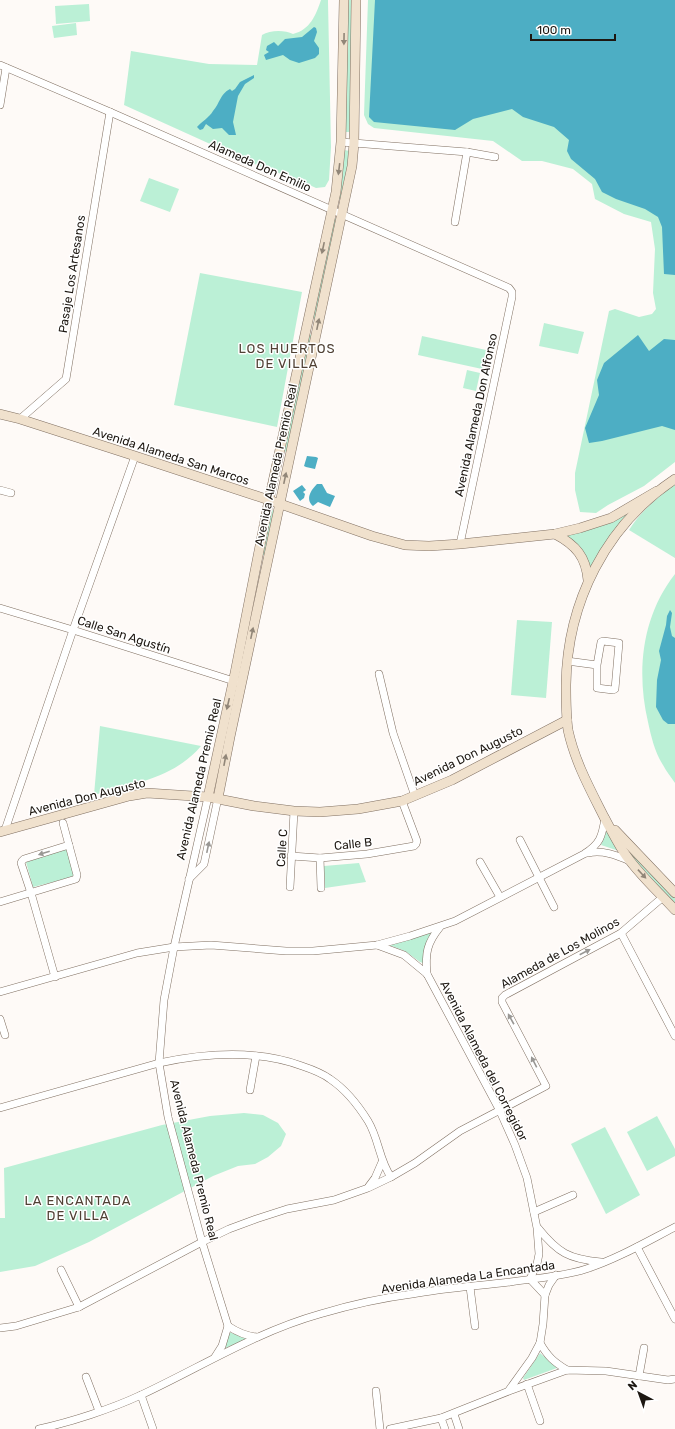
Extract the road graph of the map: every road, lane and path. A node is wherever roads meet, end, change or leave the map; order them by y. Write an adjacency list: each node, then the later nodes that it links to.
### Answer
1 (344, 0): 6 (street, Avenida Alameda Premio Real, one-way to 6)
2 (356, 0): 7 (street, Avenida Alameda Premio Real)
3 (3, 67): 4 (street); 5 (street, Alameda Don Emilio)
4 (0, 105)
5 (110, 112): 10 (street, Alameda Don Emilio); 15 (street, Pasaje Los Artesanos)
6 (341, 142): 7 (street); 10 (street, Avenida Alameda Premio Real, one-way to 10)
7 (354, 143): 8 (street); 11 (street, Avenida Alameda Premio Real)
8 (466, 152): 9 (street); 12 (street)
9 (495, 157)
10 (332, 210): 11 (street, Alameda Don Emilio); 21 (street, Avenida Alameda Premio Real, one-way to 21)
11 (341, 214): 13 (street, Alameda Don Emilio); 22 (street, Avenida Alameda Premio Real, one-way to 11)
12 (455, 222)
13 (510, 290): 24 (street, Avenida Alameda Don Alfonso)
14 (0, 414): 15 (street, Avenida Alameda San Marcos)
15 (20, 419): 16 (street, Avenida Alameda San Marcos)
16 (135, 456): 21 (street, Avenida Alameda San Marcos); 30 (street)
17 (675, 479): 19 (street)
18 (0, 490): 20 (street)
19 (657, 491): 23 (street, Avenida Alameda San Marcos); 27 (street)
20 (11, 493)
21 (269, 500): 22 (street, Avenida Alameda San Marcos); 25 (street, Avenida Alameda Premio Real)
22 (280, 504): 24 (street, Avenida Alameda San Marcos); 26 (street, Avenida Alameda Premio Real)
23 (555, 534): 24 (street, Avenida Alameda San Marcos); 27 (street)
24 (460, 544)
25 (257, 562): 26 (street); 28 (street, Avenida Alameda Premio Real)
26 (266, 564): 28 (street, Avenida Alameda Premio Real)
27 (588, 582): 31 (street)
28 (256, 592): 34 (street, Avenida Alameda Premio Real)
29 (0, 608): 30 (street, Calle San Agustín)
30 (73, 630): 34 (street, Calle San Agustín); 44 (street)
31 (567, 661): 32 (street); 35 (street)
32 (597, 664): 32 (street)
33 (379, 674): 37 (street)
34 (238, 682): 36 (street, Avenida Alameda Premio Real)
35 (567, 720): 37 (street, Avenida Don Augusto); 42 (street)
36 (227, 729): 38 (street, Avenida Alameda Premio Real); 39 (street, Avenida Alameda Premio Real, one-way to 36)
37 (415, 796): 40 (street, Avenida Don Augusto)
38 (208, 797): 39 (street, Avenida Don Augusto); 44 (street, Avenida Don Augusto); 53 (street, Avenida Alameda Premio Real)
39 (218, 798): 41 (street, Avenida Don Augusto); 53 (street, Avenida Alameda Premio Real, one-way to 39)
40 (402, 801): 41 (street, Avenida Don Augusto); 49 (street, Calle B)
41 (294, 811): 48 (street, Calle C)
42 (605, 818): 47 (street); 51 (street); 57 (street)
43 (63, 823): 46 (street)
44 (2, 831)
45 (520, 840): 52 (street)
46 (69, 845): 56 (street); 56 (street, one-way to 56)
47 (584, 854): 51 (street); 52 (street)
48 (291, 856): 49 (street, Calle B); 54 (street, Calle C)
49 (320, 858): 55 (street)
50 (480, 862): 59 (street)
51 (630, 862): 58 (street, one-way to 58)
52 (539, 878): 59 (street); 61 (street)
53 (189, 879): 66 (street, Avenida Alameda Premio Real)
54 (290, 887)
55 (321, 888)
56 (31, 893): 60 (street); 68 (street)
57 (675, 893)
58 (662, 897): 62 (street); 64 (street, Alameda de Los Molinos)
59 (500, 898): 63 (street)
60 (0, 902)
61 (554, 907)
62 (675, 910)
63 (440, 927): 65 (street); 67 (street, Avenida Alameda del Corregidor)
64 (621, 933): 72 (street); 77 (street, Alameda de Los Molinos, one-way to 64)
65 (377, 945): 66 (street); 67 (street, Avenida Alameda del Corregidor)
66 (174, 947): 68 (street); 74 (street, Avenida Alameda Premio Real)
67 (427, 974): 77 (street, Avenida Alameda del Corregidor)
68 (55, 977): 69 (street)
69 (0, 992)
70 (0, 1019): 71 (street)
71 (5, 1036)
72 (675, 1036)
73 (256, 1056): 74 (street); 75 (street); 78 (street)
74 (159, 1063): 76 (street); 85 (street, Avenida Alameda Premio Real)
75 (250, 1090)
76 (0, 1108)
77 (499, 1109): 79 (street); 82 (street, Avenida Alameda del Corregidor)
78 (382, 1162): 79 (street); 80 (street)
79 (391, 1177): 80 (street)
80 (368, 1188): 85 (street)
81 (573, 1194): 82 (street)
82 (534, 1212): 84 (street, Avenida Alameda del Corregidor)
83 (675, 1227): 86 (street, Avenida Alameda La Encantada)
84 (538, 1228): 87 (street, Avenida Alameda del Corregidor); 90 (street, Avenida Alameda del Corregidor)
85 (202, 1242): 93 (street); 95 (street, Avenida Alameda Premio Real)
86 (637, 1247): 87 (street, Avenida Alameda La Encantada); 94 (street)
87 (604, 1262): 89 (street, Avenida Alameda La Encantada)
88 (61, 1270): 93 (street)
89 (556, 1276): 90 (street, Avenida Alameda La Encantada); 92 (street)
90 (530, 1279): 91 (street, Avenida Alameda La Encantada); 92 (street)
91 (470, 1287): 96 (street); 98 (street, Avenida Alameda La Encantada)
92 (545, 1295): 99 (street)
93 (79, 1307): 97 (street)
94 (675, 1319)
95 (228, 1326): 98 (street); 101 (street)
96 (475, 1326)
97 (0, 1328)
98 (257, 1337): 101 (street, Avenida Alameda La Encantada)
99 (540, 1343): 102 (street); 108 (street)
100 (644, 1348): 104 (street)
101 (215, 1357): 109 (street, Avenida Alameda La Encantada)
102 (567, 1370): 104 (street); 106 (street)
103 (86, 1376): 110 (street)
104 (639, 1376): 105 (street)
105 (675, 1379)
106 (526, 1384): 108 (street); 113 (street)
107 (376, 1391): 117 (street)
108 (509, 1391): 111 (street)
109 (140, 1395): 110 (street, Avenida Alameda La Encantada); 116 (street)
110 (99, 1411): 114 (street, Avenida Alameda La Encantada)
111 (454, 1414): 112 (street); 120 (street)
112 (441, 1418): 118 (street); 119 (street)
113 (540, 1420)
114 (51, 1428): 115 (street, Avenida Alameda La Encantada)
115 (39, 1429)
116 (153, 1429)
117 (380, 1429)
118 (390, 1429)
119 (445, 1429)
120 (459, 1429)

